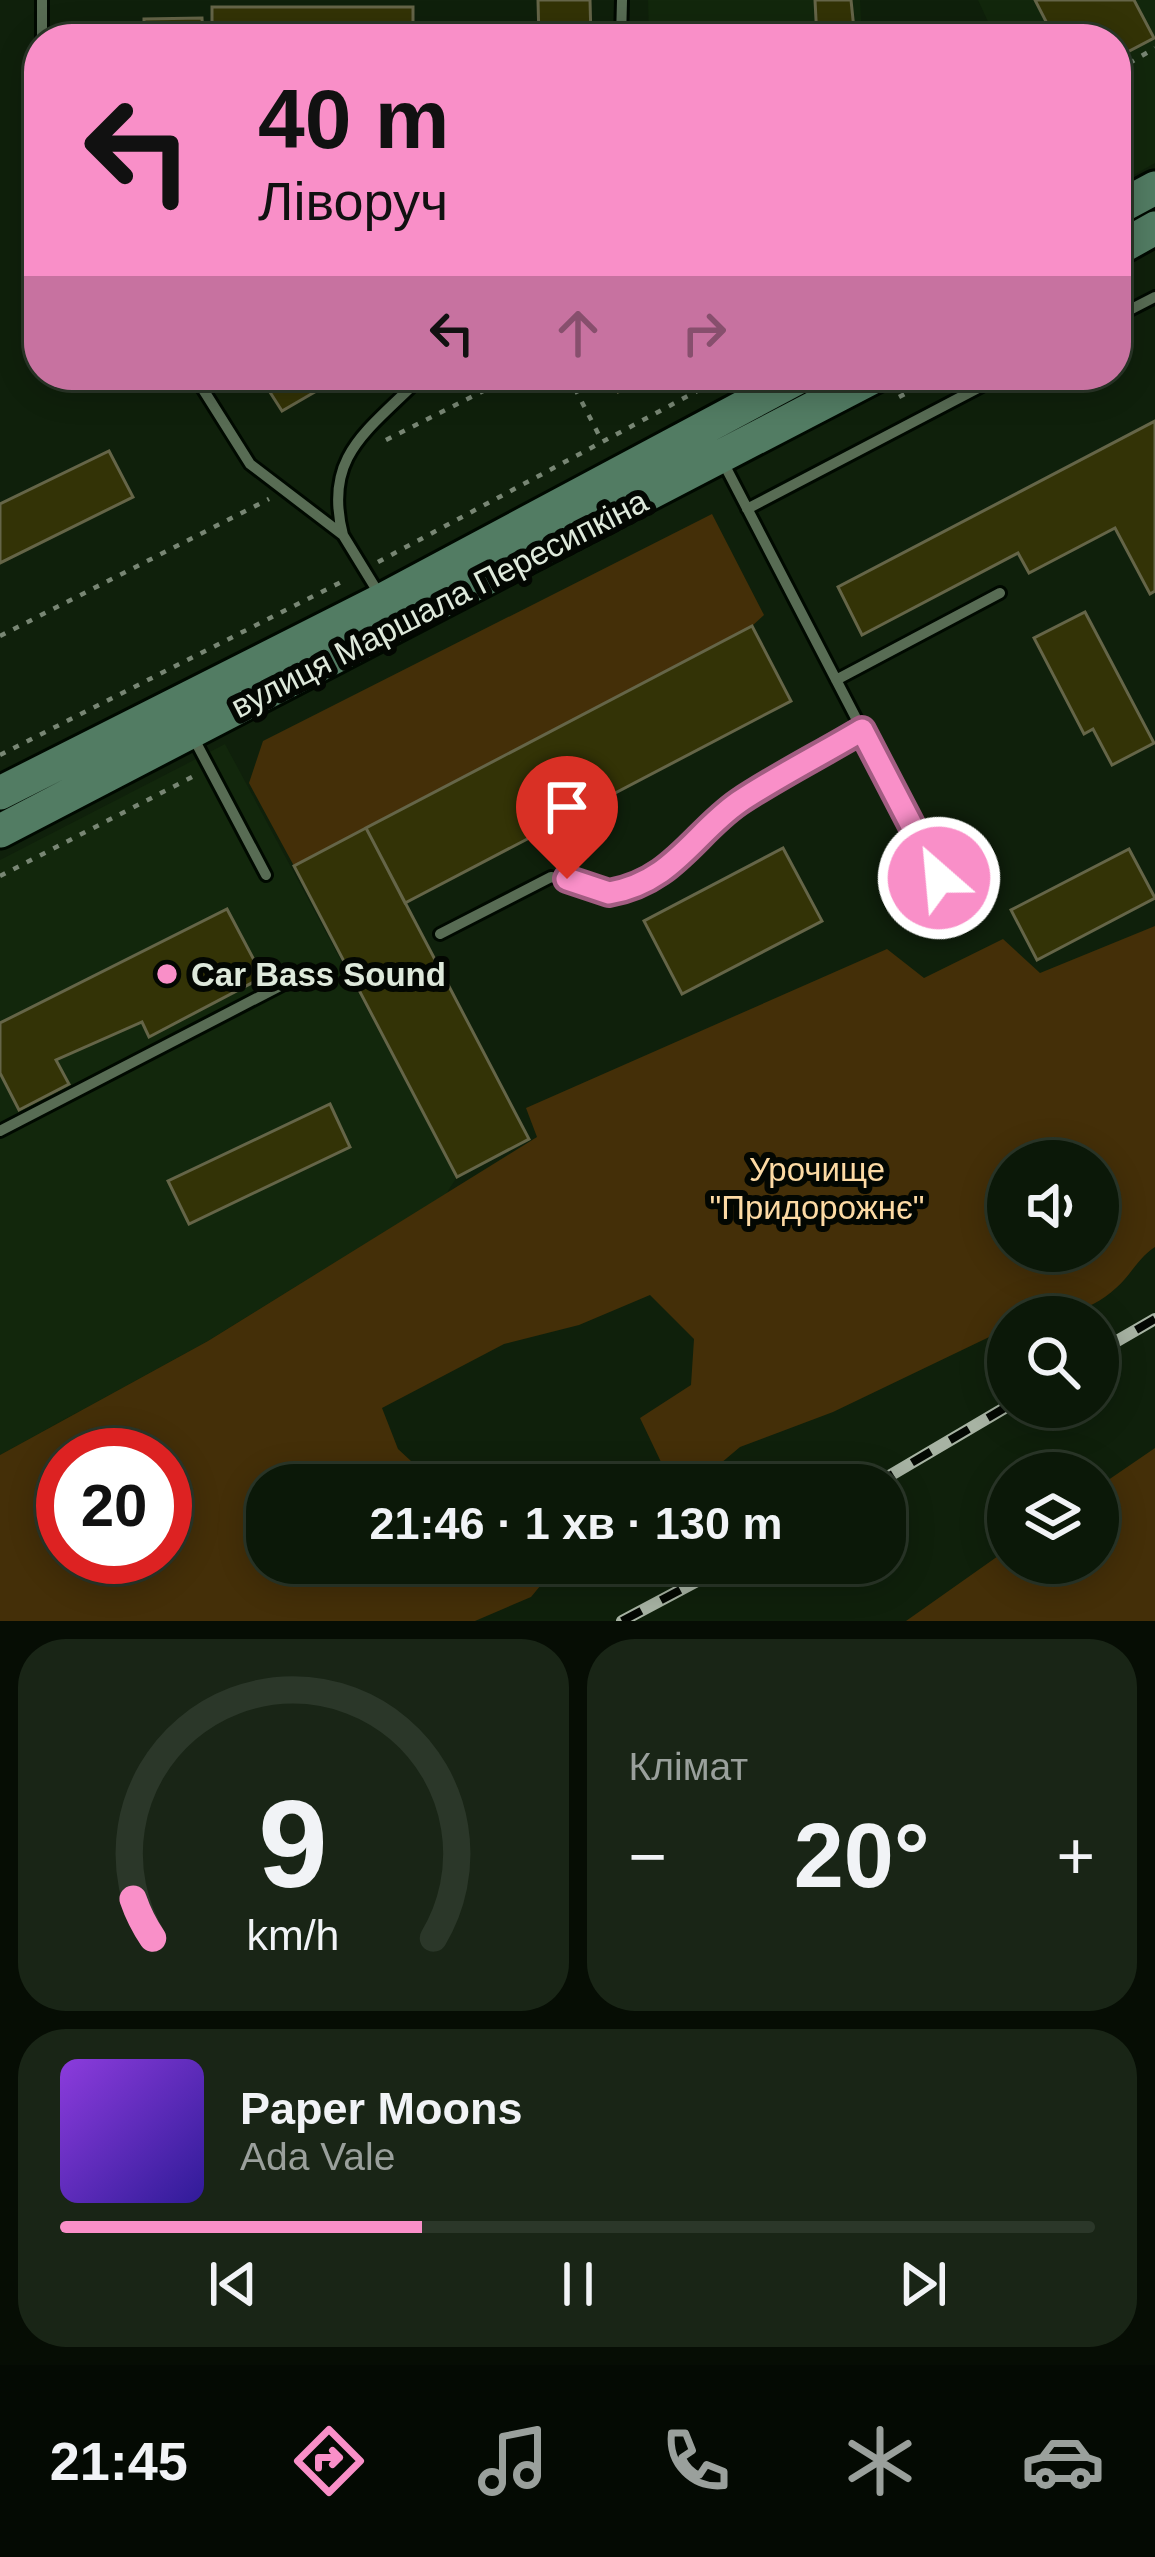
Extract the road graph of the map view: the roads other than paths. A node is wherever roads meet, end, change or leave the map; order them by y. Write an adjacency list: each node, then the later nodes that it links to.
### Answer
1 (203, 390): 8 (lane)
2 (409, 390): 8 (lane)
3 (782, 390): 6 (main road, вулиця Маршала Пересипкіна)
4 (841, 390): 6 (main road, вулиця Маршала Пересипкіна)
5 (975, 390): 7 (lane)
6 (713, 442): 7 (lane); 10 (main road, вулиця Маршала Пересипкіна); 13 (main road, вулиця Маршала Пересипкіна)
7 (748, 509): 11 (lane)
8 (343, 535): 10 (lane)
9 (1000, 593): 11 (lane)
10 (382, 600): 14 (main road, вулиця Маршала Пересипкіна)
11 (836, 680): 12 (lane)
12 (862, 730): 17 (lane); 18 (lane)
13 (190, 732): 15 (main road, вулиця Маршала Пересипкіна); 16 (lane)
14 (0, 793)
15 (0, 831)
16 (266, 875)
17 (939, 878)
18 (440, 934)
19 (284, 984): 20 (lane)
20 (0, 1131)

